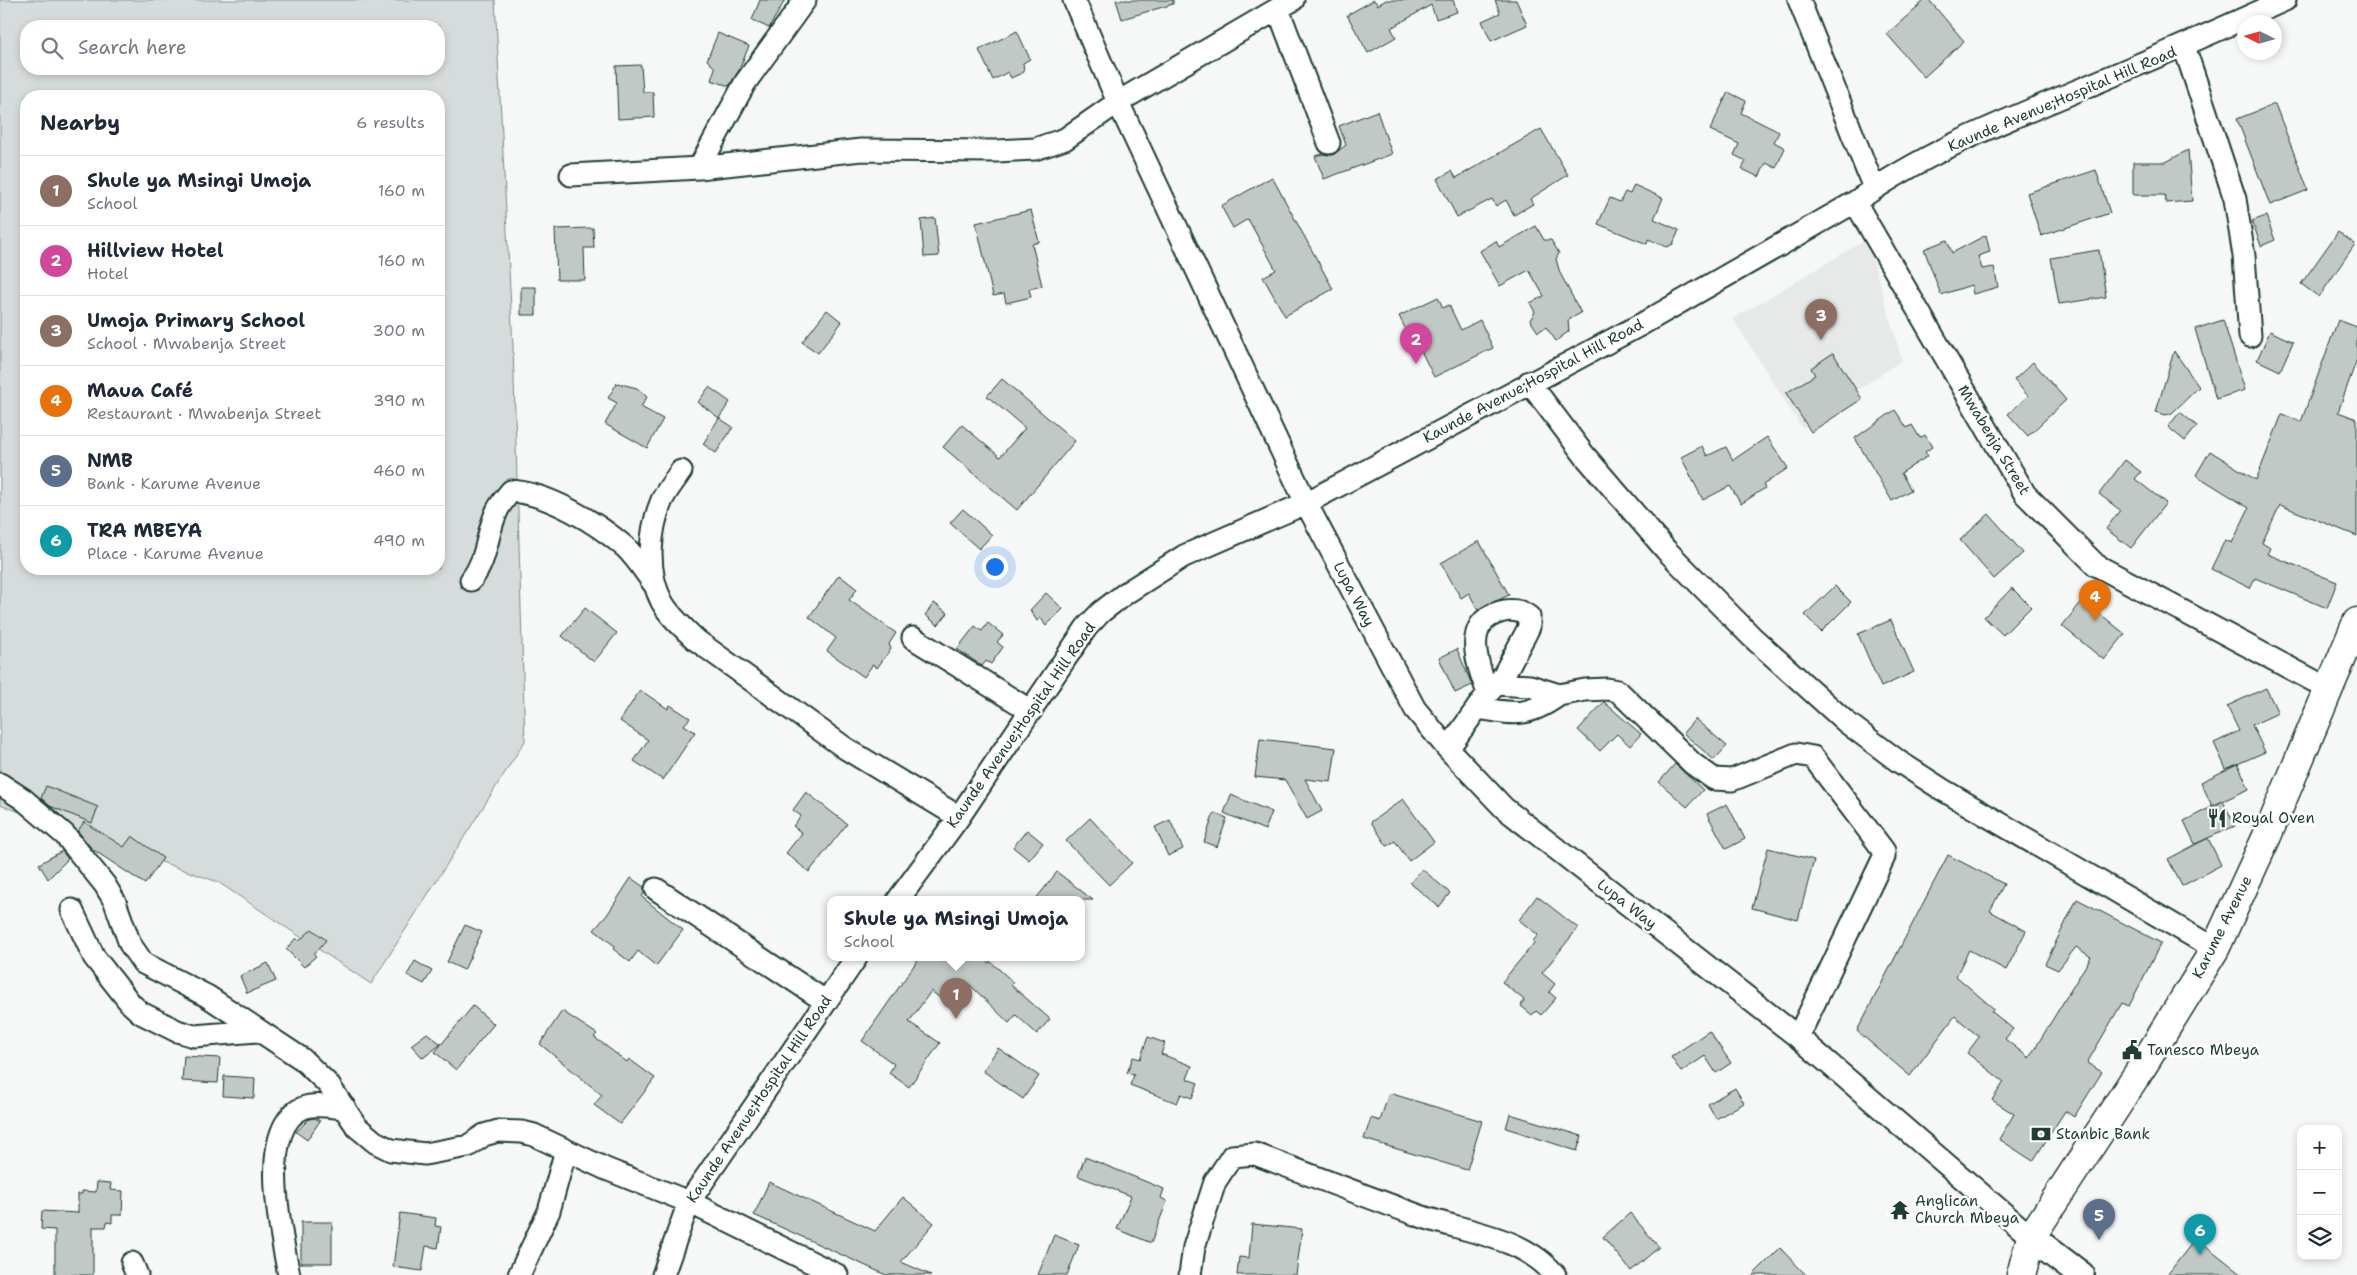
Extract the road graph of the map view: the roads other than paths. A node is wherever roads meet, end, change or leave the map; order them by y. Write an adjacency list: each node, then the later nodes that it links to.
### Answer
1 (805, 0): 9 (street)
2 (1074, 0): 7 (street, Lupa Way)
3 (1799, 0): 11 (street)
4 (2285, 0): 6 (street, Kaunde Avenue;Hospital Hill Road)
5 (1285, 4): 7 (street); 8 (street)
6 (2184, 46): 11 (street, Kaunde Avenue;Hospital Hill Road); 13 (street)
7 (1118, 102): 9 (street); 16 (street, Lupa Way)
8 (1329, 143)
9 (699, 168): 10 (street)
10 (571, 175)
11 (1874, 188): 12 (street, Kaunde Avenue;Hospital Hill Road)
12 (1854, 202): 14 (street, Kaunde Avenue;Hospital Hill Road); 21 (street, Mwabenja Street)
13 (2250, 336)
14 (1529, 382): 16 (street, Kaunde Avenue;Hospital Hill Road); 31 (street)
15 (681, 471): 18 (street)
16 (1306, 503): 24 (street, Kaunde Avenue;Hospital Hill Road); 25 (street, Lupa Way)
17 (471, 580): 18 (street)
18 (656, 586): 27 (street)
19 (2357, 622): 21 (main road, Karume Avenue)
20 (913, 638): 24 (street)
21 (2329, 689): 31 (main road, Karume Avenue)
22 (1487, 695): 23 (street); 23 (street); 25 (street)
23 (1559, 695): 35 (street)
24 (1031, 711): 27 (street, Kaunde Avenue;Hospital Hill Road)
25 (1448, 749): 35 (street, Lupa Way)
26 (0, 784): 34 (street)
27 (959, 818): 29 (street, Kaunde Avenue;Hospital Hill Road)
28 (656, 889): 33 (street)
29 (901, 896)
30 (72, 910): 34 (street)
31 (2215, 949): 39 (main road, Karume Avenue)
32 (854, 961): 33 (street, Kaunde Avenue;Hospital Hill Road)
33 (824, 1001): 38 (street, Kaunde Avenue;Hospital Hill Road)
34 (257, 1031): 36 (street)
35 (1798, 1037): 39 (street, Lupa Way)
36 (345, 1108): 37 (street); 40 (street)
37 (566, 1150): 38 (street); 41 (street)
38 (689, 1202): 42 (street, Kaunde Avenue;Hospital Hill Road); 43 (street)
39 (2031, 1237): 46 (main road, Karume Avenue); 47 (street)
40 (289, 1275)
41 (520, 1275)
42 (663, 1275)
43 (837, 1275)
44 (1190, 1275): 45 (street)
45 (1555, 1275)
46 (2021, 1275)
47 (2081, 1275)

